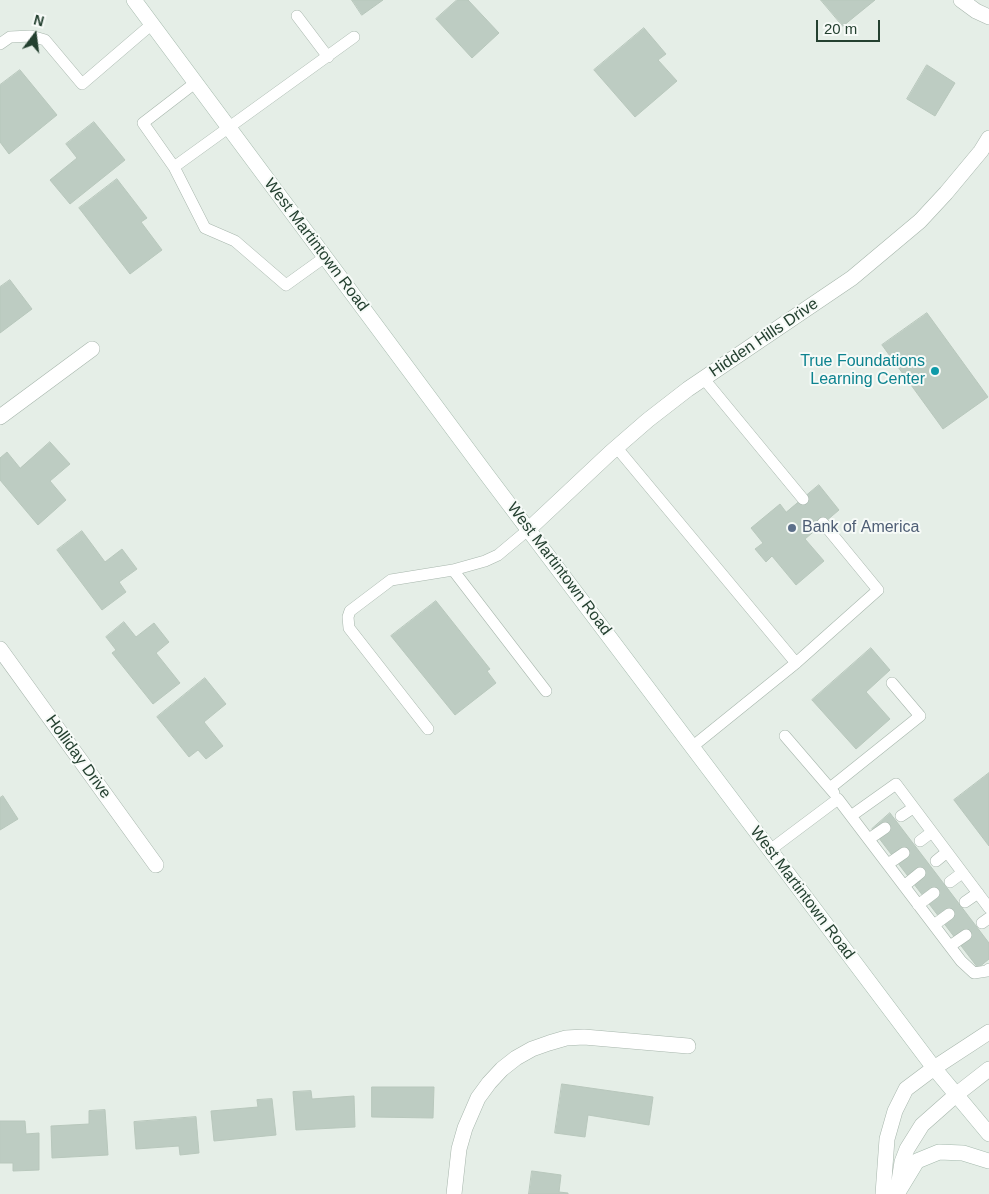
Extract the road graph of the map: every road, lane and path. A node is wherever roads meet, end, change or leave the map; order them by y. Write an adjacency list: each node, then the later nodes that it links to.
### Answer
1 (134, 0): 5 (street, West Martintown Road)
2 (960, 0): 4 (street)
3 (298, 16): 8 (lane)
4 (989, 17)
5 (152, 24): 7 (lane); 9 (street, West Martintown Road)
6 (354, 38): 8 (lane)
7 (0, 44)
8 (328, 57): 10 (lane)
9 (195, 83): 10 (street, West Martintown Road); 12 (lane)
10 (229, 128): 12 (lane); 13 (street, West Martintown Road)
11 (989, 138): 15 (street, Hidden Hills Drive)
12 (174, 167): 13 (lane)
13 (325, 257): 20 (street, West Martintown Road)
14 (92, 349): 16 (street)
15 (704, 379): 17 (street, Hidden Hills Drive); 18 (lane)
16 (0, 417)
17 (617, 448): 20 (street, Hidden Hills Drive); 23 (lane)
18 (803, 498)
19 (823, 523): 23 (lane)
20 (529, 530): 21 (lane); 28 (street, West Martintown Road)
21 (453, 570): 25 (lane); 26 (lane)
22 (0, 649): 43 (street, Holliday Drive)
23 (796, 663): 28 (lane)
24 (892, 682): 29 (lane)
25 (546, 691)
26 (428, 729)
27 (785, 736): 29 (lane)
28 (692, 746): 38 (street, West Martintown Road)
29 (830, 788): 30 (lane)
30 (838, 798): 32 (lane); 38 (lane)
31 (913, 808): 32 (lane); 33 (lane); 35 (lane)
32 (851, 816): 36 (lane)
33 (901, 816)
34 (885, 828): 36 (lane)
35 (932, 832): 37 (lane); 39 (lane)
36 (869, 839): 42 (lane)
37 (920, 841)
38 (770, 850): 60 (street, West Martintown Road)
39 (947, 852): 41 (lane); 45 (lane)
40 (904, 853): 42 (lane)
41 (936, 860)
42 (888, 864): 47 (lane)
43 (156, 865)
44 (920, 873): 47 (lane)
45 (962, 873): 46 (lane); 49 (lane)
46 (950, 882)
47 (904, 886): 51 (lane)
48 (934, 893): 51 (lane)
49 (978, 893): 50 (lane); 52 (lane)
50 (965, 902)
51 (918, 905): 54 (lane)
52 (989, 908)
53 (949, 914): 54 (lane)
54 (934, 925): 56 (lane)
55 (966, 935): 56 (lane)
56 (950, 946): 57 (lane)
57 (989, 969)
58 (989, 1032): 60 (street)
59 (688, 1046): 65 (street)
60 (934, 1068): 62 (street, West Martintown Road); 66 (street)
61 (989, 1069): 62 (street)
62 (957, 1094): 63 (street, West Martintown Road); 67 (street)
63 (989, 1134)
64 (989, 1161): 67 (street)
65 (454, 1194)
66 (883, 1194)
67 (897, 1194)

